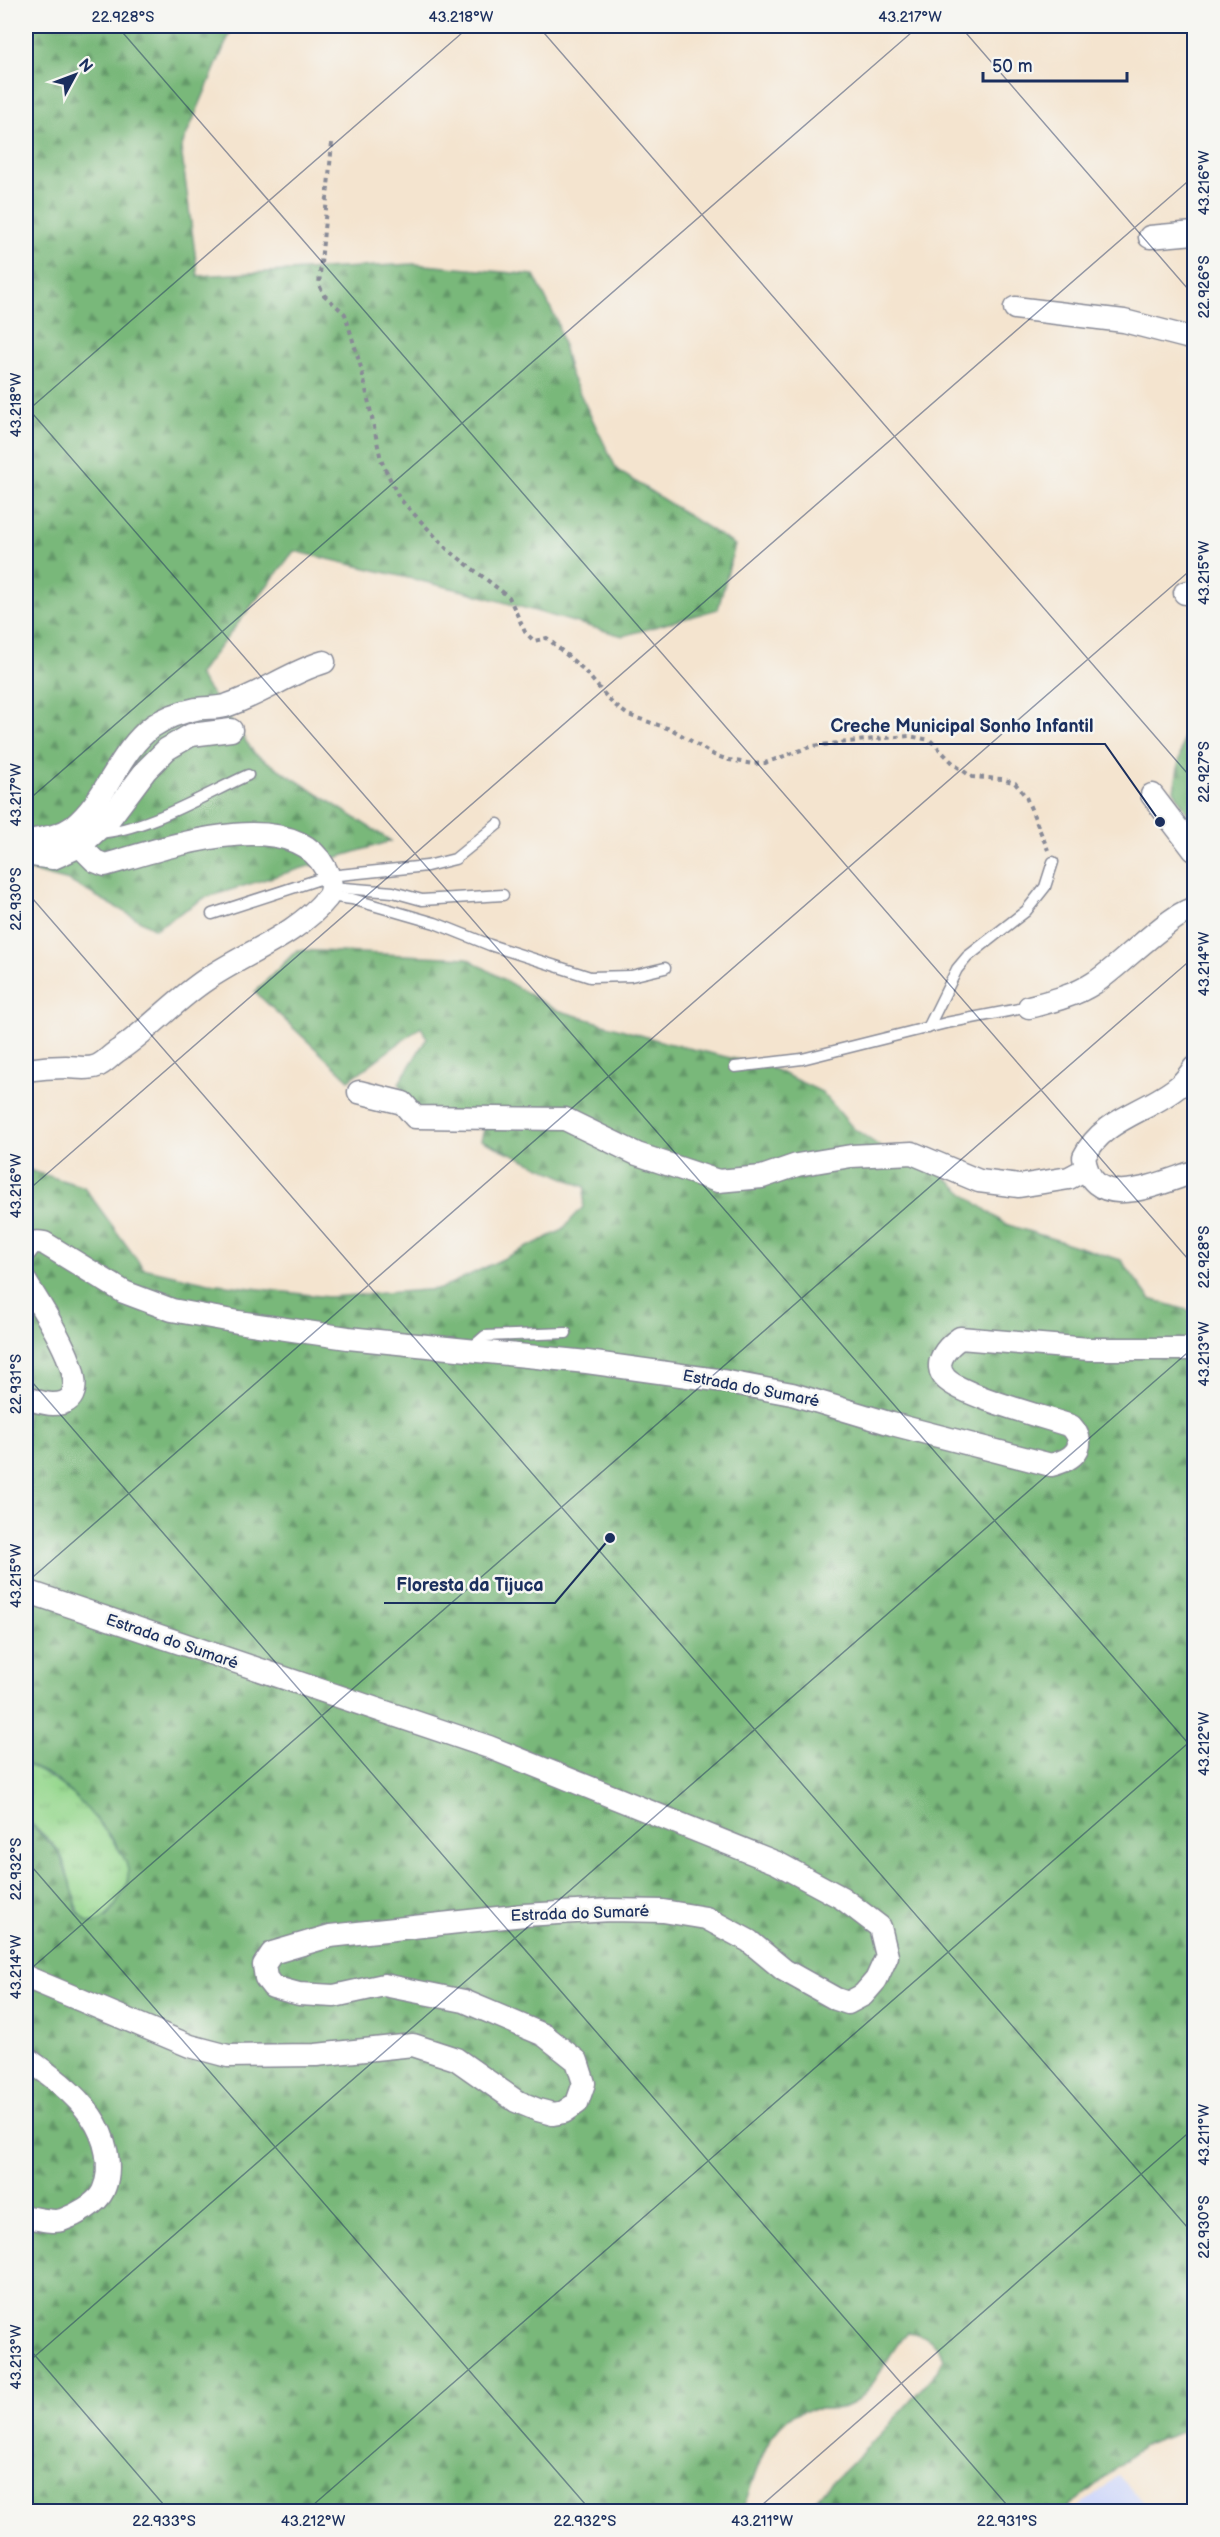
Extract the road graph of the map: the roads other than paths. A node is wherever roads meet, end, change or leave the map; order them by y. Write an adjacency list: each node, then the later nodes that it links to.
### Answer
1 (1194, 233): 2 (street)
2 (1150, 237)
3 (1015, 308): 4 (street)
4 (1194, 339)
5 (324, 662): 6 (street)
6 (154, 726): 8 (street); 13 (street)
7 (231, 730): 8 (street)
8 (191, 735): 12 (street)
9 (248, 775): 12 (lane)
10 (1152, 795): 14 (street)
11 (498, 824): 17 (lane)
12 (87, 840): 15 (street); 17 (street)
13 (26, 842)
14 (1194, 850)
15 (26, 854)
16 (1053, 862): 23 (lane)
17 (329, 886): 18 (lane); 20 (lane); 21 (lane); 26 (street)
18 (503, 896)
19 (1194, 909): 22 (street)
20 (212, 914)
21 (665, 969)
22 (1029, 1007): 23 (lane)
23 (928, 1028): 24 (lane)
24 (735, 1067)
25 (1194, 1068): 28 (street)
26 (26, 1070)
27 (359, 1092): 28 (street)
28 (1086, 1169): 29 (street)
29 (1194, 1172)
30 (27, 1244): 33 (street, Estrada do Sumaré)
31 (26, 1282): 35 (street)
32 (566, 1333): 33 (lane)
33 (470, 1349): 34 (street, Estrada do Sumaré)
34 (1194, 1350)
35 (26, 1398)
36 (26, 1591): 37 (street, Estrada do Sumaré)
37 (26, 1977)
38 (26, 2058): 39 (street)
39 (26, 2217)

